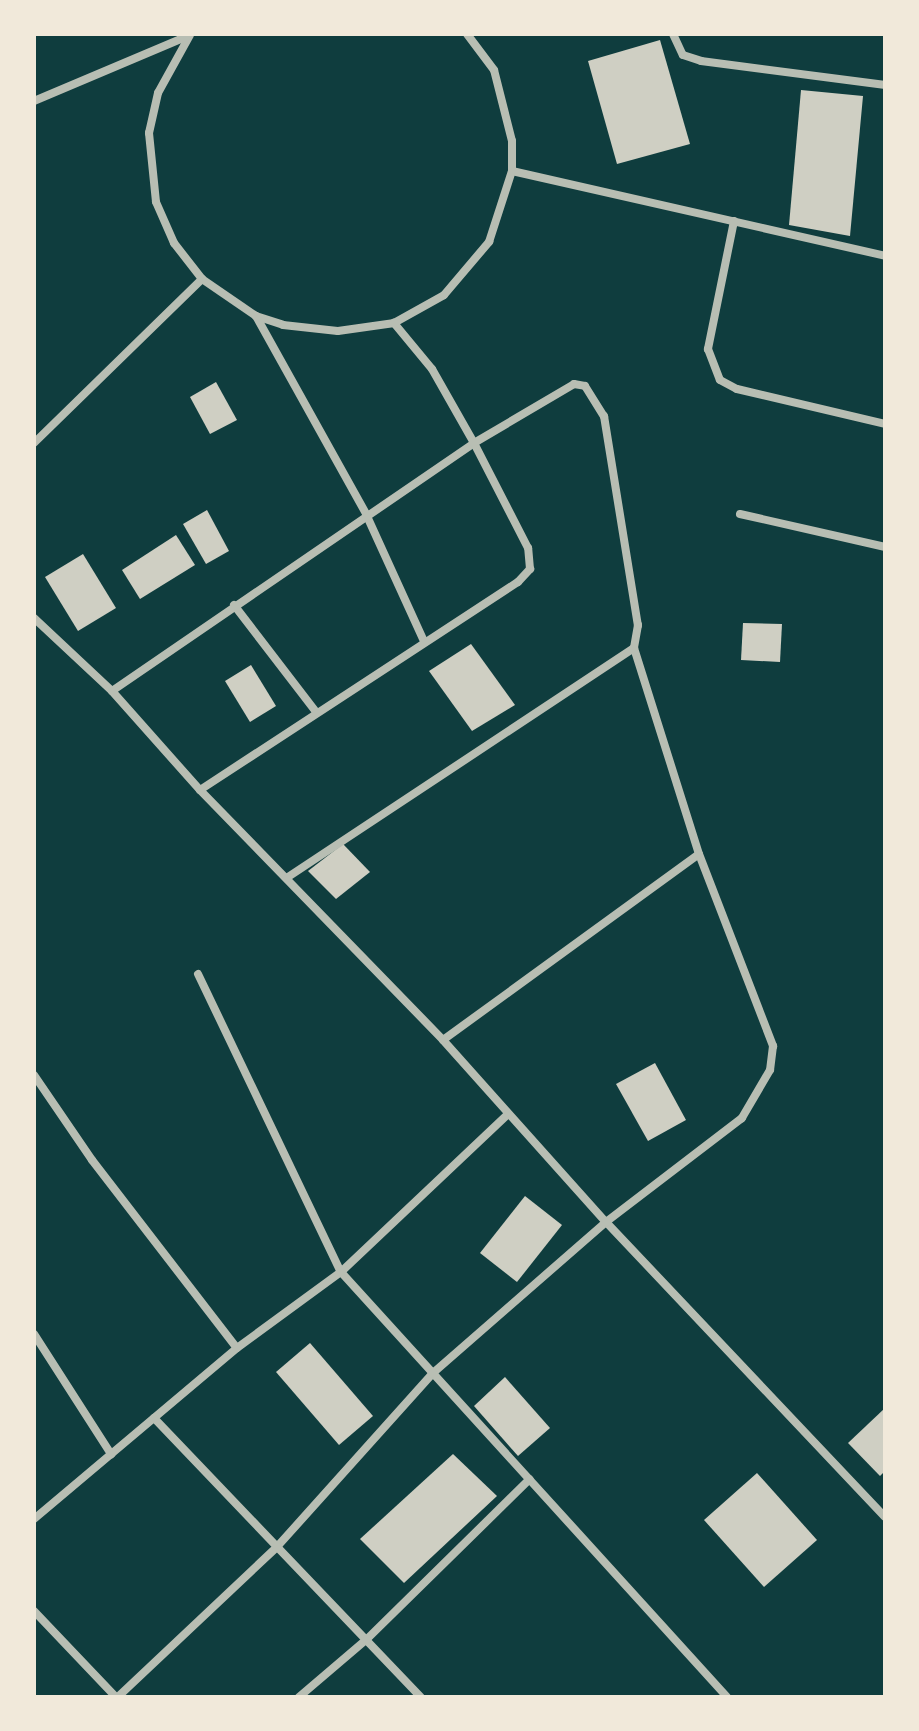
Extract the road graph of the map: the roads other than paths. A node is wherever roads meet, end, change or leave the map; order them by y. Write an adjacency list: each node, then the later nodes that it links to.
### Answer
1 (467, 34): 6 (street)
2 (673, 34): 4 (street)
3 (191, 35): 5 (street); 9 (street)
4 (885, 85)
5 (34, 101)
6 (512, 171): 7 (street); 11 (street)
7 (734, 221): 8 (street); 12 (street)
8 (885, 256)
9 (202, 279): 10 (street); 13 (street)
10 (256, 316): 11 (street); 15 (street)
11 (394, 323): 14 (street)
12 (885, 424)
13 (34, 443)
14 (474, 443): 15 (street); 20 (street); 21 (street)
15 (366, 514): 18 (street); 20 (street)
16 (740, 514): 17 (street)
17 (885, 547)
18 (234, 605): 22 (street); 23 (street)
19 (34, 618): 22 (street)
20 (424, 641): 23 (street)
21 (634, 648): 25 (street); 26 (street)
22 (112, 691): 24 (street)
23 (316, 712): 24 (street)
24 (200, 790): 26 (street)
25 (699, 854): 28 (street); 31 (street)
26 (288, 877): 28 (street)
27 (198, 974): 32 (street)
28 (443, 1040): 30 (street)
29 (34, 1075): 34 (street)
30 (508, 1114): 31 (street); 32 (street)
31 (606, 1222): 35 (street); 39 (street)
32 (341, 1272): 34 (street); 35 (street)
33 (34, 1334): 37 (street)
34 (237, 1348): 36 (street)
35 (433, 1373): 38 (street); 41 (street)
36 (154, 1418): 37 (street); 41 (street)
37 (111, 1454): 40 (street)
38 (530, 1479): 43 (street); 47 (street)
39 (885, 1517)
40 (34, 1519)
41 (278, 1546): 43 (street); 44 (street)
42 (34, 1611): 44 (street)
43 (367, 1639): 45 (street); 46 (street)
44 (117, 1697)
45 (299, 1697)
46 (421, 1697)
47 (727, 1697)

